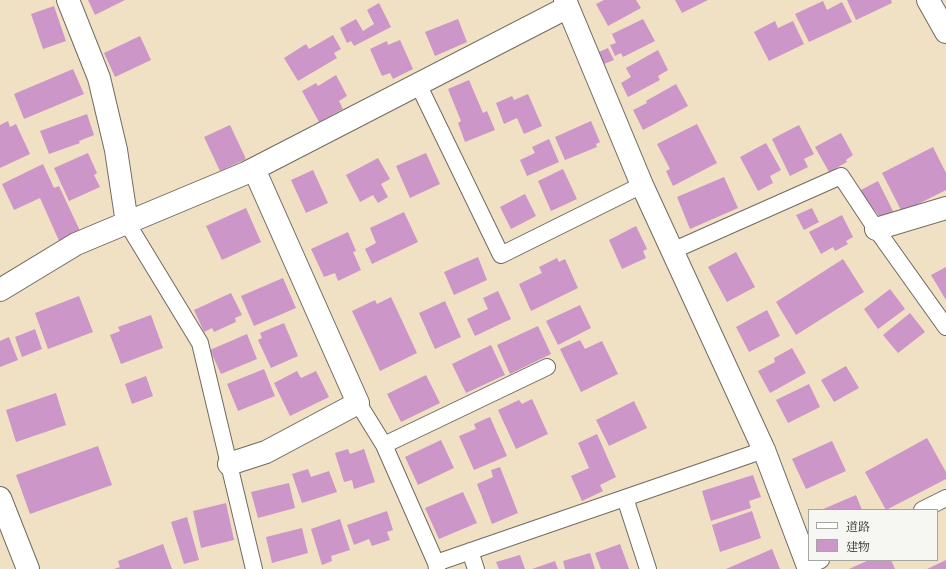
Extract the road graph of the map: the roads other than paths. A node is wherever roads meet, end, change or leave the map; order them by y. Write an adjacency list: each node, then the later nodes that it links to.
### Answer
1 (68, 0): 9 (street)
2 (928, 0): 4 (street)
3 (567, 4): 5 (street); 7 (street)
4 (946, 32)
5 (418, 84): 6 (street); 7 (lane)
6 (254, 169): 9 (street); 15 (street)
7 (642, 185): 11 (street)
8 (946, 208): 10 (street)
9 (126, 223): 12 (street); 18 (lane)
10 (876, 229): 11 (lane); 13 (lane)
11 (672, 251): 17 (street)
12 (0, 290)
13 (946, 327)
14 (547, 367): 16 (lane)
15 (358, 403): 16 (lane); 18 (street)
16 (384, 445): 25 (lane)
17 (764, 450): 20 (lane); 24 (street)
18 (229, 464): 27 (lane)
19 (0, 498): 26 (street)
20 (625, 498): 23 (lane); 29 (lane)
21 (946, 498): 22 (lane)
22 (924, 509)
23 (470, 551): 25 (lane); 28 (lane)
24 (808, 553)
25 (437, 566)
26 (28, 569)
27 (254, 569)
28 (476, 569)
29 (648, 569)

